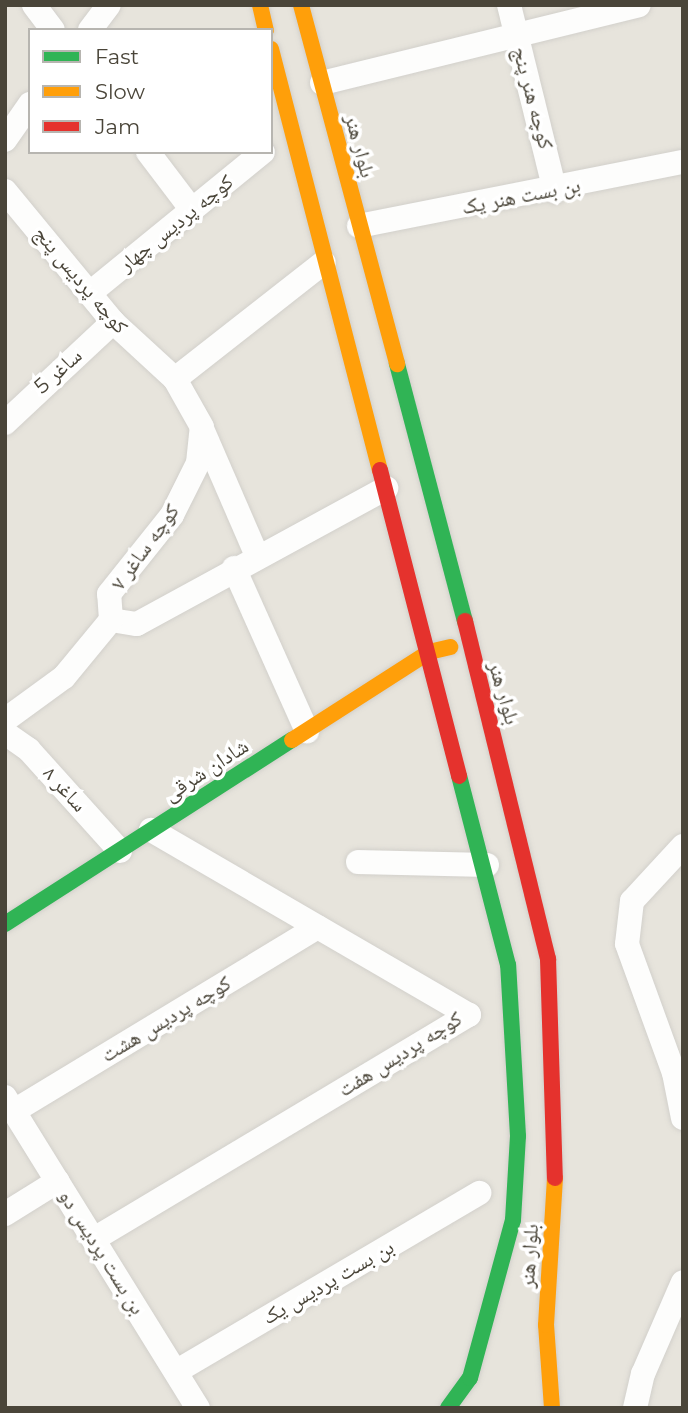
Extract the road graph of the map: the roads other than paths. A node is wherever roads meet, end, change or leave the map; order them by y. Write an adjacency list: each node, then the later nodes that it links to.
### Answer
1 (34, 5): 7 (street)
2 (108, 5): 8 (street)
3 (260, 5): 9 (main road)
4 (301, 5): 12 (main road, بلوار هنر)
5 (509, 5): 10 (street, کوچه هنر پنج)
6 (639, 5): 10 (street)
7 (51, 28)
8 (91, 28)
9 (266, 28)
10 (517, 37): 12 (street); 21 (street, کوچه هنر پنج)
11 (273, 57): 14 (main road, بلوار هنر)
12 (321, 83): 23 (main road, بلوار هنر)
13 (28, 107): 15 (street)
14 (292, 128): 16 (street); 24 (main road, بلوار هنر)
15 (5, 140)
16 (273, 143)
17 (150, 154): 22 (street)
18 (261, 154): 22 (street, کوچه پردیس چهار)
19 (683, 162): 21 (street, بن بست هنر یک)
20 (5, 191): 25 (street, کوچه پردیس پنج)
21 (555, 191): 23 (street, بن بست هنر یک)
22 (192, 210): 25 (street, کوچه پردیس چهار)
23 (359, 226): 34 (main road, بلوار هنر)
24 (324, 262): 27 (street); 30 (main road, بلوار هنر)
25 (90, 293): 26 (street, کوچه پردیس پنج)
26 (113, 322): 27 (street, کوچه پردیس پنج); 28 (street, ساغر 5)
27 (175, 379): 29 (street)
28 (5, 423)
29 (202, 427): 31 (street); 33 (street, کوچه ساغر ۷)
30 (386, 488): 31 (street); 35 (main road, بلوار هنر)
31 (257, 556): 32 (street)
32 (234, 568): 33 (street); 37 (street)
33 (111, 620): 36 (street, کوچه ساغر ۷)
34 (468, 642): 35 (main road, شادان شرقی); 55 (main road, بلوار هنر)
35 (429, 652): 37 (main road, شادان شرقی); 43 (main road, بلوار هنر)
36 (5, 720)
37 (307, 731): 39 (main road, شادان شرقی)
38 (5, 733): 41 (street, ساغر ٨)
39 (151, 830): 41 (main road, شادان شرقی); 45 (street, کوچه پردیس هفت)
40 (683, 846): 47 (street)
41 (120, 850): 44 (main road, شادان شرقی)
42 (358, 862): 43 (street)
43 (487, 864): 54 (main road, بلوار هنر)
44 (5, 924)
45 (318, 927): 46 (street, کوچه پردیس هشت); 51 (street, کوچه پردیس هفت)
46 (10, 1104): 48 (street, بن بست پردیس دو)
47 (683, 1118)
48 (58, 1181): 50 (street); 51 (street, بن بست پردیس دو)
49 (479, 1193): 53 (street, بن بست پردیس یک)
50 (5, 1214)
51 (94, 1239): 53 (street, بن بست پردیس دو)
52 (683, 1282): 57 (street)
53 (177, 1371): 56 (street, بن بست پردیس دو)
54 (457, 1404)
55 (549, 1406)
56 (198, 1408)
57 (635, 1408)

